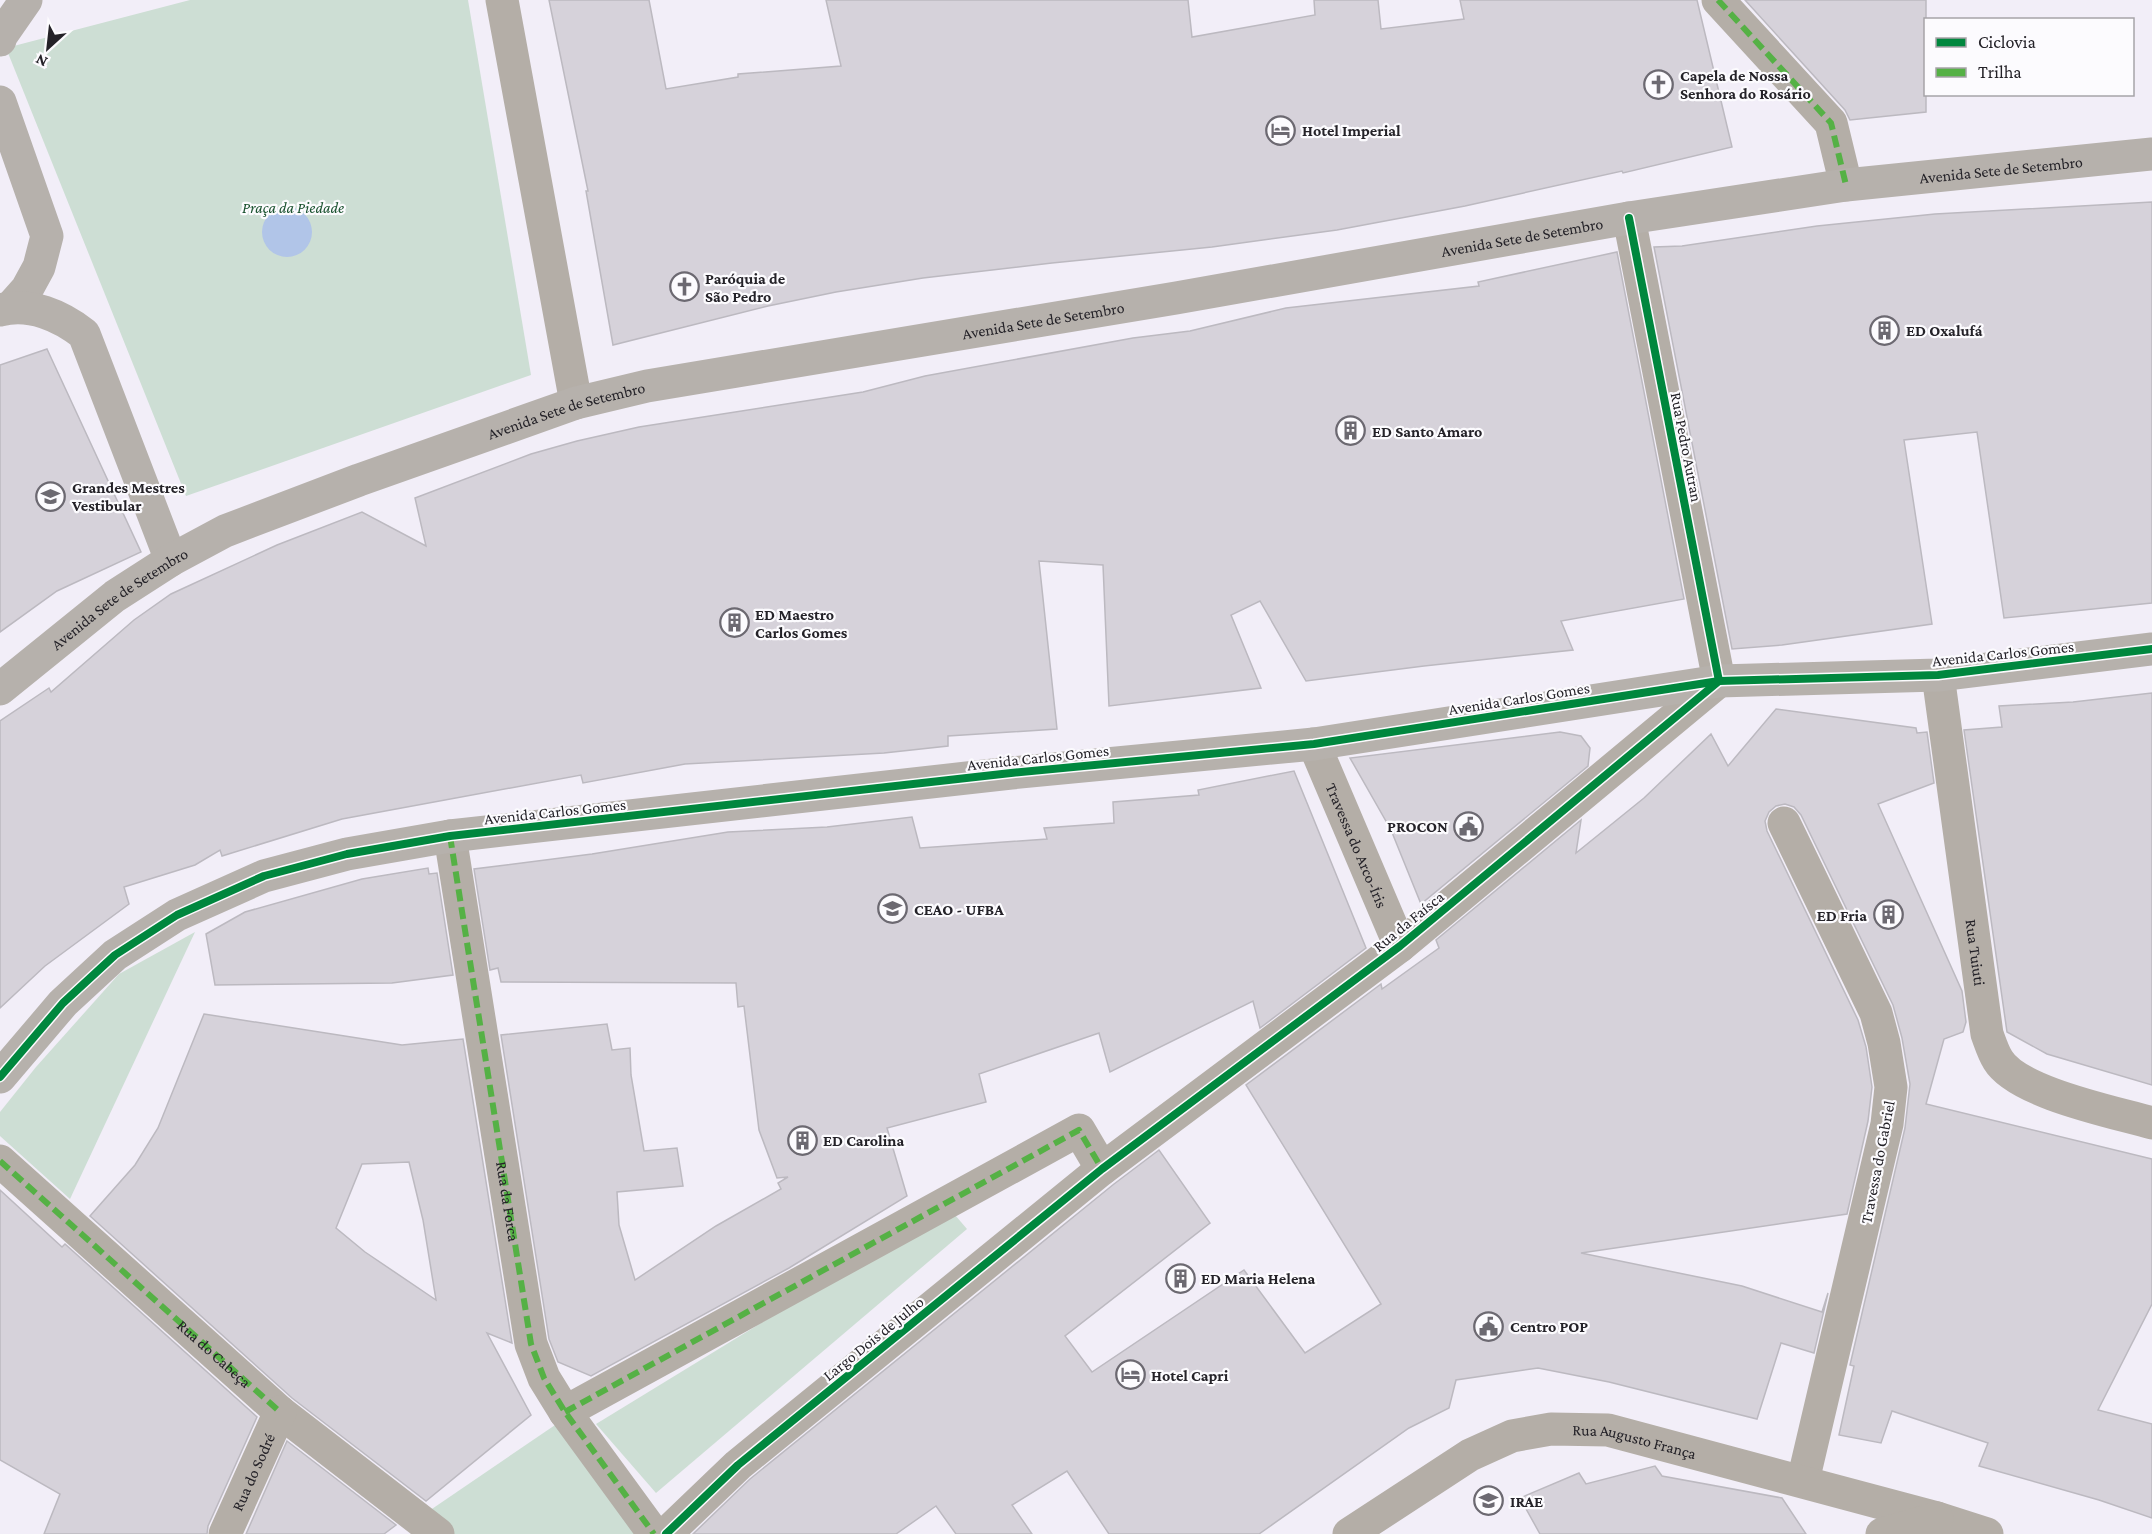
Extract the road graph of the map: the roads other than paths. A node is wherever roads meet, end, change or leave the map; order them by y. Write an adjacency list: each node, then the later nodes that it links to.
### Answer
1 (26, 0): 4 (main road)
2 (502, 0): 10 (street)
3 (1718, 0): 7 (street)
4 (0, 40)
5 (0, 102): 9 (main road)
6 (2152, 154): 7 (main road, Avenida Sete de Setembro)
7 (1846, 185): 8 (main road, Avenida Sete de Setembro)
8 (1629, 218): 10 (main road, Avenida Sete de Setembro); 14 (street, Rua Pedro Autran)
9 (5, 308): 11 (main road)
10 (576, 403): 11 (main road, Avenida Sete de Setembro)
11 (171, 560): 15 (main road, Avenida Sete de Setembro)
12 (2152, 649): 13 (main road, Avenida Carlos Gomes)
13 (1938, 675): 14 (main road, Avenida Carlos Gomes); 21 (street, Rua Tuiuti)
14 (1719, 681): 16 (main road, Avenida Carlos Gomes); 19 (street, Rua da Faísca)
15 (0, 689)
16 (1314, 744): 18 (main road, Avenida Carlos Gomes); 19 (street, Travessa do Arco-Íris)
17 (1784, 823): 26 (street, Travessa do Gabriel)
18 (450, 836): 20 (main road, Avenida Carlos Gomes); 25 (street, Rua da Forca)
19 (1400, 946): 23 (street, Rua da Faísca)
20 (0, 1077)
21 (2152, 1123)
22 (0, 1161): 24 (street, Rua do Cabeça)
23 (1102, 1169): 25 (street); 31 (street, Largo Dois de Julho)
24 (280, 1412): 28 (street, Rua do Sodré); 29 (street, Rua do Cabeça)
25 (565, 1412): 30 (street, Rua da Forca)
26 (1803, 1481): 27 (street, Rua Augusto França); 32 (street, Rua Augusto França)
27 (1937, 1518): 33 (street); 34 (street, Rua Augusto França)
28 (225, 1534)
29 (438, 1534)
30 (654, 1534)
31 (666, 1534)
32 (1349, 1534)
33 (1882, 1534)
34 (1987, 1534)

